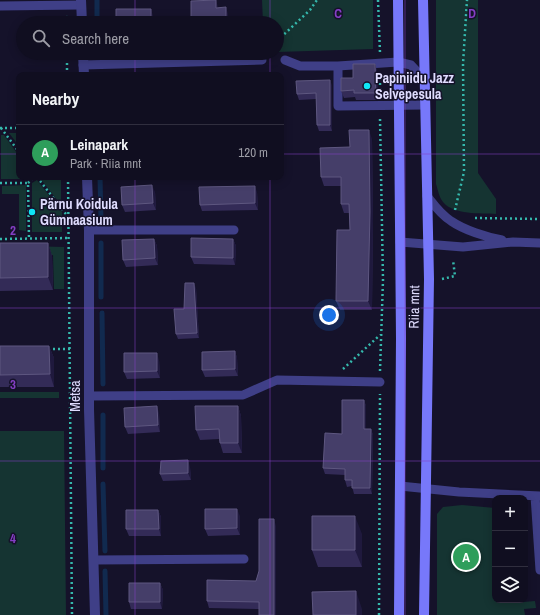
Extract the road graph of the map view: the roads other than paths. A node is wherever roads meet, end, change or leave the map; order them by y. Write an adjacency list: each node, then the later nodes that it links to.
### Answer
1 (398, 0): 8 (main road, Riia mnt)
2 (423, 0): 11 (main road, Riia mnt)
3 (81, 2): 4 (lane); 5 (street)
4 (0, 6)
5 (82, 16)
6 (262, 60): 10 (lane)
7 (285, 60): 9 (lane)
8 (398, 62): 9 (lane); 11 (lane); 12 (main road, Riia mnt)
9 (338, 66): 12 (lane)
10 (83, 70)
11 (424, 79): 13 (main road, Riia mnt)
12 (399, 105): 13 (lane); 18 (main road, Riia mnt)
13 (425, 105): 15 (main road, Riia mnt)
14 (87, 180): 16 (street, Metsa)
15 (426, 196): 19 (lane); 21 (main road, Riia mnt)
16 (89, 230): 17 (lane); 23 (street, Metsa)
17 (234, 230)
18 (400, 242): 21 (lane); 24 (main road, Riia mnt)
19 (513, 242): 20 (lane); 21 (lane)
20 (540, 243)
21 (428, 244): 25 (main road, Riia mnt)
22 (380, 382): 23 (lane)
23 (89, 396): 28 (street, Metsa)
24 (400, 486): 25 (lane); 31 (main road, Riia mnt)
25 (425, 488): 26 (lane); 32 (main road, Riia mnt)
26 (537, 496): 29 (lane)
27 (244, 559): 28 (lane)
28 (94, 560): 30 (street, Metsa)
29 (540, 570)
30 (95, 615)
31 (399, 615)
32 (424, 615)

